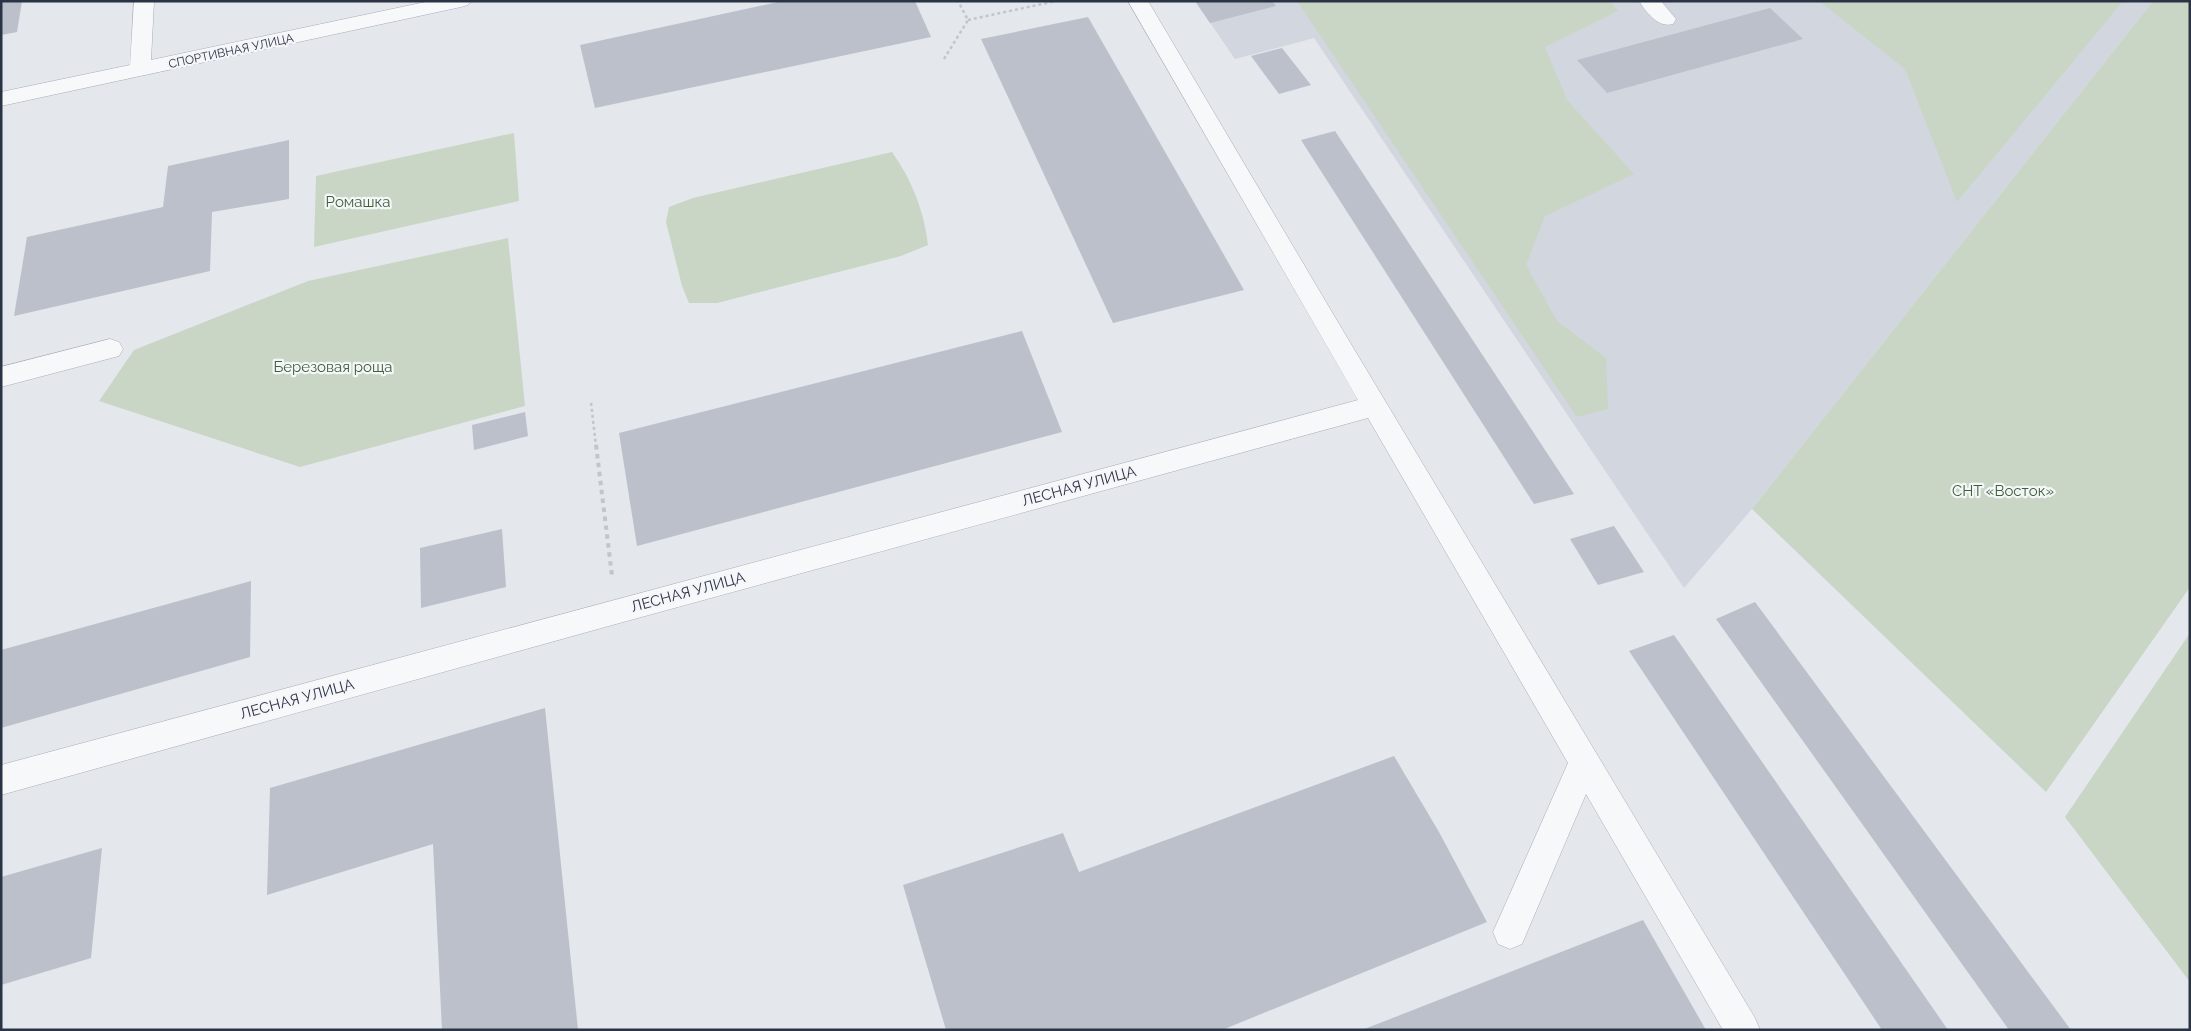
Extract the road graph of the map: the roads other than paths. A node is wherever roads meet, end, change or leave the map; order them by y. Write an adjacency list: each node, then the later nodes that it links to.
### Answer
1 (144, 1): 6 (street)
2 (461, 1): 6 (street, СПОРТИВНАЯ УЛИЦА)
3 (1138, 1): 10 (street)
4 (1649, 1): 5 (street)
5 (1666, 19)
6 (140, 70): 7 (street, СПОРТИВНАЯ УЛИЦА)
7 (1, 99)
8 (110, 349): 9 (street)
9 (1, 378)
10 (1374, 406): 11 (street); 12 (street, ЛЕСНАЯ УЛИЦА)
11 (1585, 760): 13 (street); 14 (street)
12 (1, 780)
13 (1510, 932)
14 (1743, 1030)

